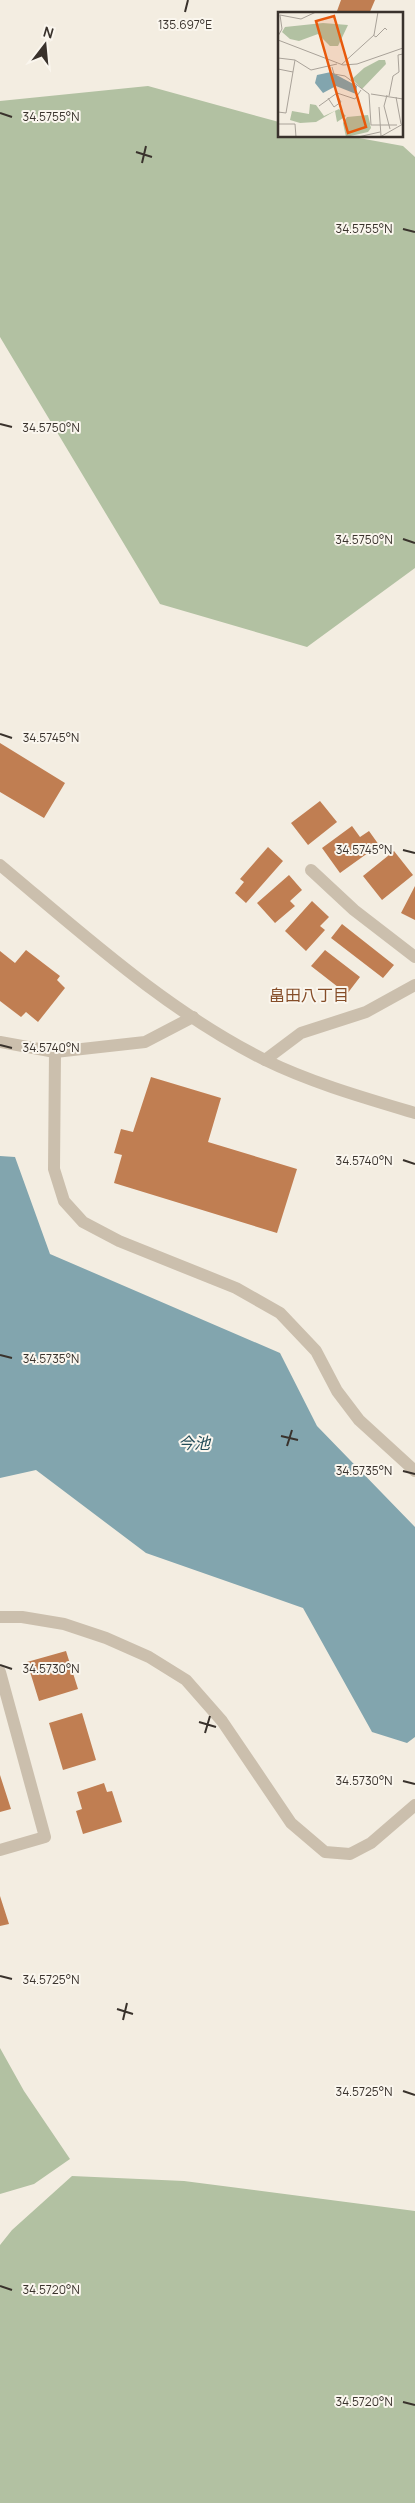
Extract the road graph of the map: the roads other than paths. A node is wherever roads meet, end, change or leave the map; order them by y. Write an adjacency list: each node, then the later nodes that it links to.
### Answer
1 (0, 865): 5 (street)
2 (311, 870): 3 (street)
3 (415, 957)
4 (415, 985): 8 (street)
5 (193, 1018): 7 (street); 8 (street)
6 (0, 1042): 7 (street)
7 (56, 1052): 10 (street)
8 (265, 1060): 9 (street)
9 (415, 1113)
10 (415, 1471)
11 (0, 1617): 13 (street)
12 (0, 1672): 14 (street)
13 (415, 1805)
14 (0, 1850)

